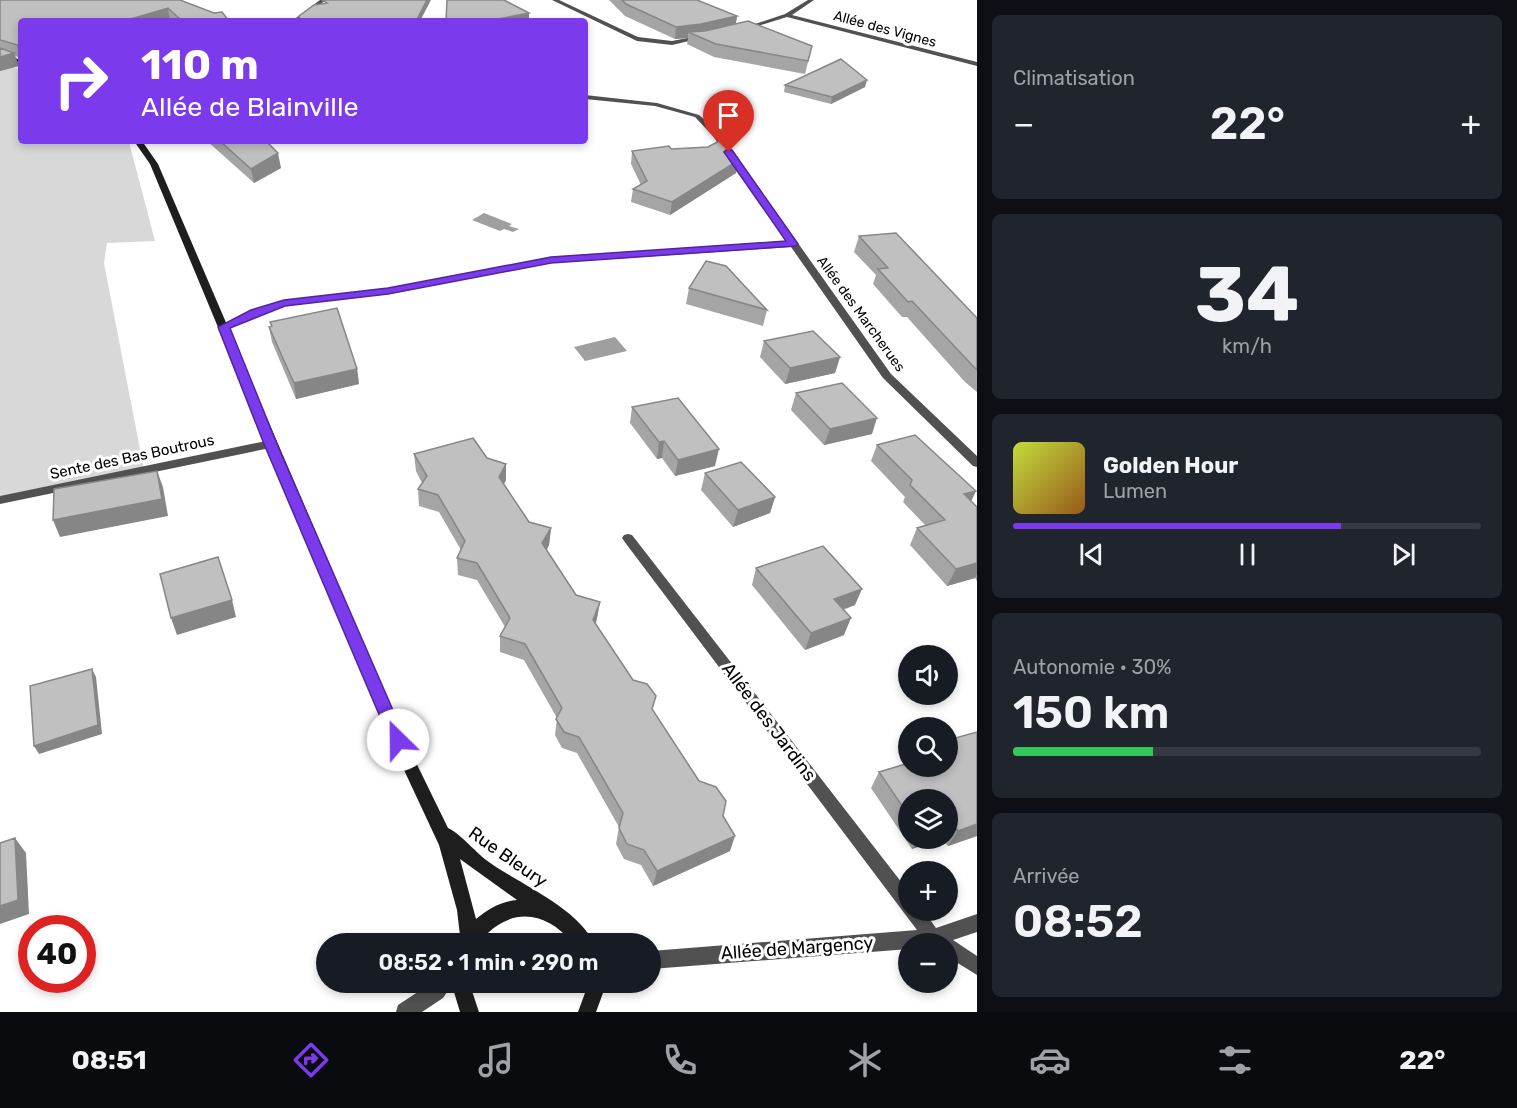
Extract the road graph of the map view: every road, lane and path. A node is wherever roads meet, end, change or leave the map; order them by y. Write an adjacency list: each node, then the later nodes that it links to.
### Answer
1 (323, 0): 5 (street)
2 (555, 0): 7 (street)
3 (811, 0): 4 (street)
4 (787, 15): 6 (street); 10 (street, Allée des Vignes)
5 (299, 18)
6 (740, 30)
7 (710, 36)
8 (0, 55): 9 (street)
9 (18, 61)
10 (977, 64)
11 (588, 97): 13 (street, Allée des Marcherues)
12 (140, 144): 14 (street)
13 (793, 244): 14 (street); 16 (street, Allée des Marcherues)
14 (224, 327): 15 (street)
15 (271, 444): 17 (street, Sente des Bas Boutrous); 19 (street)
16 (977, 463)
17 (0, 500)
18 (628, 538): 20 (street, Allée des Jardins)
19 (438, 822): 21 (street, Rue Bleury); 24 (street)
20 (898, 892)
21 (561, 917): 25 (street); 26 (street, Rue Bleury)
22 (922, 921): 27 (street)
23 (977, 923): 28 (street, Allée de Margency)
24 (468, 933)
25 (475, 933)
26 (578, 933)
27 (932, 933)
28 (958, 934)
29 (898, 946): 31 (street, Allée de Margency)
30 (958, 954): 32 (street)
31 (661, 959)
32 (977, 966)
33 (432, 993): 36 (street)
34 (463, 993): 37 (street)
35 (594, 993): 38 (street)
36 (405, 1012)
37 (470, 1012)
38 (587, 1012)

